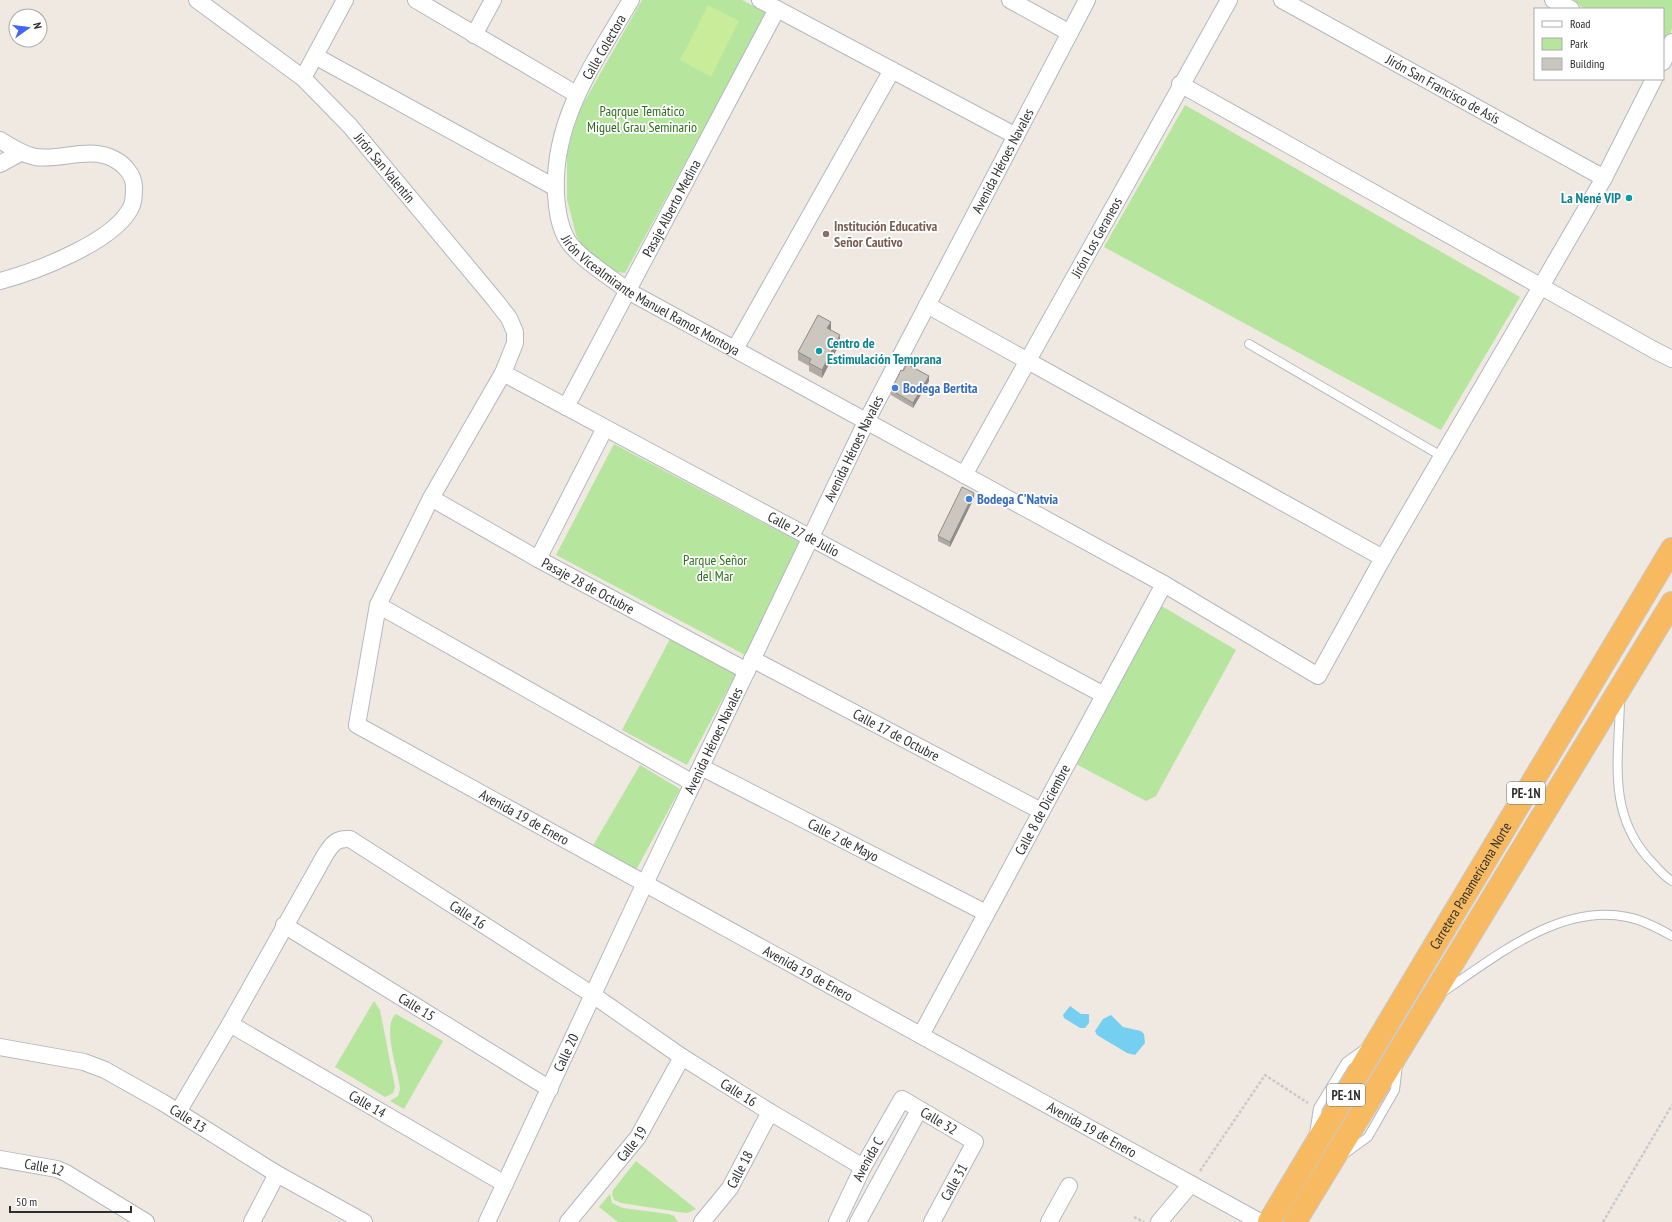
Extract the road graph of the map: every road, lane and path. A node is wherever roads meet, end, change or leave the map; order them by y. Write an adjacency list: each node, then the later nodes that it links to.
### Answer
1 (197, 0): 20 (street, Jirón San Valentín)
2 (345, 0): 17 (street)
3 (416, 0): 15 (street)
4 (493, 0): 15 (street)
5 (631, 0): 23 (street, Calle Colectora)
6 (760, 0): 13 (street)
7 (1010, 0): 14 (street)
8 (1088, 0): 14 (street, Avenida Héroes Navales)
9 (1229, 0): 22 (street, Jirón Los Geraneos)
10 (1282, 0): 28 (street, Jirón San Francisco de Asís)
11 (1555, 0): 12 (street)
12 (1569, 8)
13 (777, 9): 19 (street); 32 (street, Pasaje Alberto Medina)
14 (1070, 34): 24 (street, Avenida Héroes Navales)
15 (474, 35): 23 (street)
16 (1672, 42): 18 (street)
17 (315, 56): 20 (street); 29 (street)
18 (1666, 59)
19 (892, 70): 24 (street); 35 (street)
20 (303, 78): 38 (street, Jirón San Valentín)
21 (1653, 80): 28 (street)
22 (1180, 84): 31 (street); 37 (street, Jirón Los Geraneos)
23 (576, 94): 29 (street, Jirón Vicealmirante Manuel Ramos Montoya)
24 (1016, 136): 33 (street, Avenida Héroes Navales)
25 (0, 140): 26 (street)
26 (20, 153): 27 (street); 30 (street)
27 (0, 164)
28 (1604, 178): 31 (street)
29 (556, 188): 32 (street, Jirón Vicealmirante Manuel Ramos Montoya)
30 (0, 281)
31 (1542, 287): 36 (street); 42 (street)
32 (628, 291): 35 (street, Jirón Vicealmirante Manuel Ramos Montoya); 39 (street, Pasaje Alberto Medina)
33 (928, 305): 37 (street); 40 (street, Avenida Héroes Navales)
34 (1249, 344): 42 (lane)
35 (735, 349): 40 (street, Jirón Vicealmirante Manuel Ramos Montoya)
36 (1672, 358)
37 (1027, 361): 43 (street, Jirón Los Geraneos); 47 (street)
38 (503, 373): 39 (street, Calle 27 de Julio); 44 (street, Jirón San Valentín)
39 (566, 407): 41 (street, Calle 27 de Julio)
40 (866, 422): 43 (street, Jirón Vicealmirante Manuel Ramos Montoya); 45 (street, Avenida Héroes Navales)
41 (604, 428): 45 (street, Calle 27 de Julio); 48 (street)
42 (1443, 457): 47 (street)
43 (964, 475): 49 (street, Jirón Vicealmirante Manuel Ramos Montoya)
44 (431, 498): 48 (street, Pasaje 28 de Octubre); 51 (street, Jirón San Valentín)
45 (811, 538): 52 (street, Avenida Héroes Navales); 54 (street, Calle 27 de Julio)
46 (1672, 549): 98 (highway, Carretera Panamericana Norte / PE-1N)
47 (1383, 558): 49 (street, Jirón Vicealmirante Manuel Ramos Montoya)
48 (538, 559): 52 (street, Pasaje 28 de Octubre)
49 (1164, 584): 54 (street, Calle 8 de Diciembre)
50 (1672, 603): 53 (highway, Carretera Panamericana Norte / PE-1N)
51 (378, 605): 55 (street, Jirón San Valentín); 57 (street)
52 (750, 665): 56 (street, Avenida Héroes Navales); 58 (street, Calle 17 de Octubre)
53 (1620, 688): 59 (lane); 65 (highway, Carretera Panamericana Norte / PE-1N)
54 (1104, 695): 58 (street, Calle 8 de Diciembre)
55 (357, 725): 60 (street, Avenida 19 de Enero)
56 (701, 767): 57 (street, Avenida Héroes Navales); 61 (street, Calle 2 de Mayo)
57 (693, 783): 60 (street, Avenida Héroes Navales)
58 (1041, 811): 61 (street, Calle 8 de Diciembre)
59 (1672, 881)
60 (642, 891): 64 (street, Calle 20); 67 (street, Avenida 19 de Enero)
61 (986, 913): 67 (street, Calle 8 de Diciembre)
62 (284, 925): 64 (street, Calle 16); 66 (street, Calle 16); 70 (street, Calle 15)
63 (1672, 936): 65 (lane)
64 (593, 995): 69 (street, Calle 16); 70 (street, Calle 20)
65 (1429, 1002): 99 (highway, Carretera Panamericana Norte / PE-1N)
66 (230, 1024): 75 (street, Calle 16); 81 (street, Calle 14)
67 (921, 1035): 82 (street, Avenida 19 de Enero)
68 (0, 1047): 75 (street, Calle 13)
69 (682, 1056): 76 (street, Calle 16); 90 (street, Calle 19)
70 (550, 1089): 81 (street, Calle 20)
71 (902, 1099): 74 (street, Calle 32); 79 (street, Avenida C)
72 (1308, 1102): 82 (path)
73 (1672, 1105): 100 (path)
74 (919, 1110): 77 (street, Calle 32); 92 (street, Avenida C)
75 (178, 1112): 80 (street, Calle 13)
76 (770, 1112): 79 (street, Calle 16); 86 (street, Calle 18)
77 (975, 1142): 93 (street, Calle 31)
78 (0, 1159): 85 (street, Calle 12)
79 (863, 1167): 91 (street, Avenida C)
80 (276, 1174): 87 (street); 88 (street, Calle 13)
81 (505, 1184): 89 (street, Calle 20)
82 (1191, 1184): 96 (street); 97 (street, Avenida 19 de Enero)
83 (1069, 1186): 94 (street)
84 (1134, 1217): 95 (path)
85 (137, 1220)
86 (709, 1220)
87 (252, 1222)
88 (364, 1222)
89 (488, 1222)
90 (568, 1222)
91 (837, 1222)
92 (858, 1222)
93 (932, 1222)
94 (1049, 1222)
95 (1145, 1222)
96 (1159, 1222)
97 (1260, 1222)
98 (1269, 1222)
99 (1295, 1222)
100 (1603, 1222)

